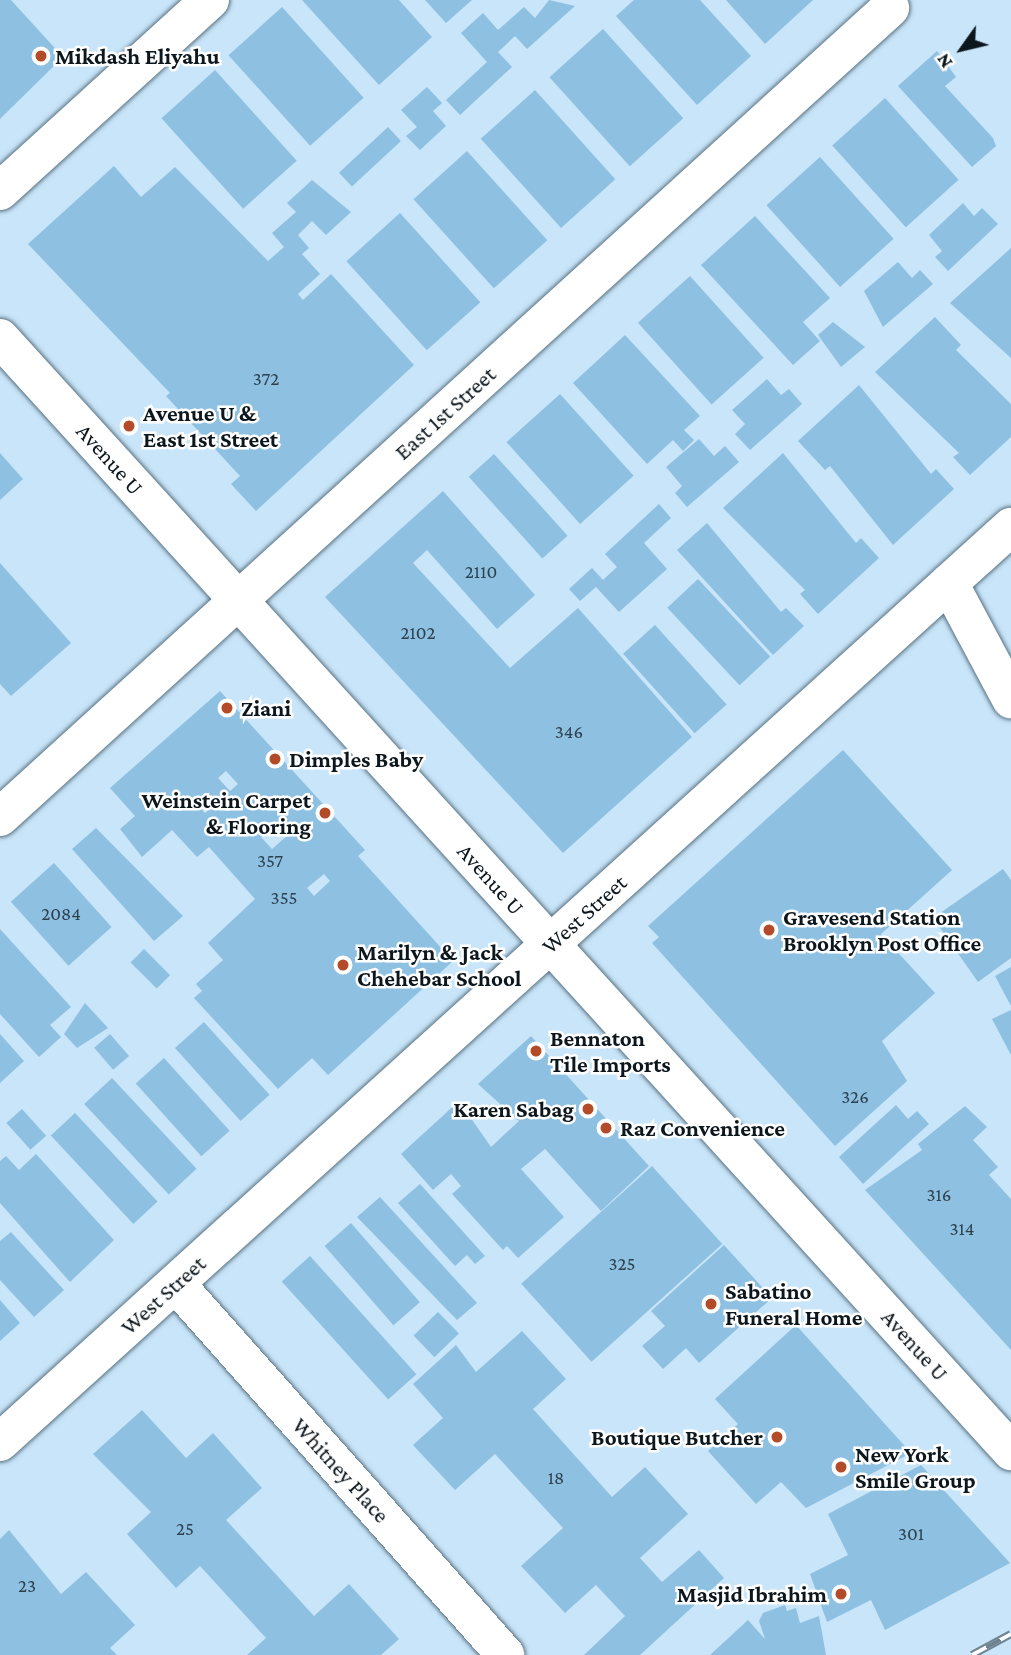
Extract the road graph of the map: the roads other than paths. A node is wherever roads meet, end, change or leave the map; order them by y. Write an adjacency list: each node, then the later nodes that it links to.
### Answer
1 (210, 0): 3 (street)
2 (890, 8): 7 (street, East 1st Street)
3 (0, 191)
4 (0, 338): 7 (street, Avenue U)
5 (1011, 527): 6 (street, West Street)
6 (949, 583): 8 (street); 10 (street, West Street)
7 (239, 600): 9 (street, East 1st Street); 10 (street, Avenue U)
8 (1006, 679)
9 (0, 817)
10 (550, 944): 11 (street, West Street); 13 (street, Avenue U)
11 (176, 1284): 12 (street, West Street); 14 (street, Whitney Place)
12 (0, 1442)
13 (1011, 1451)
14 (505, 1655)

